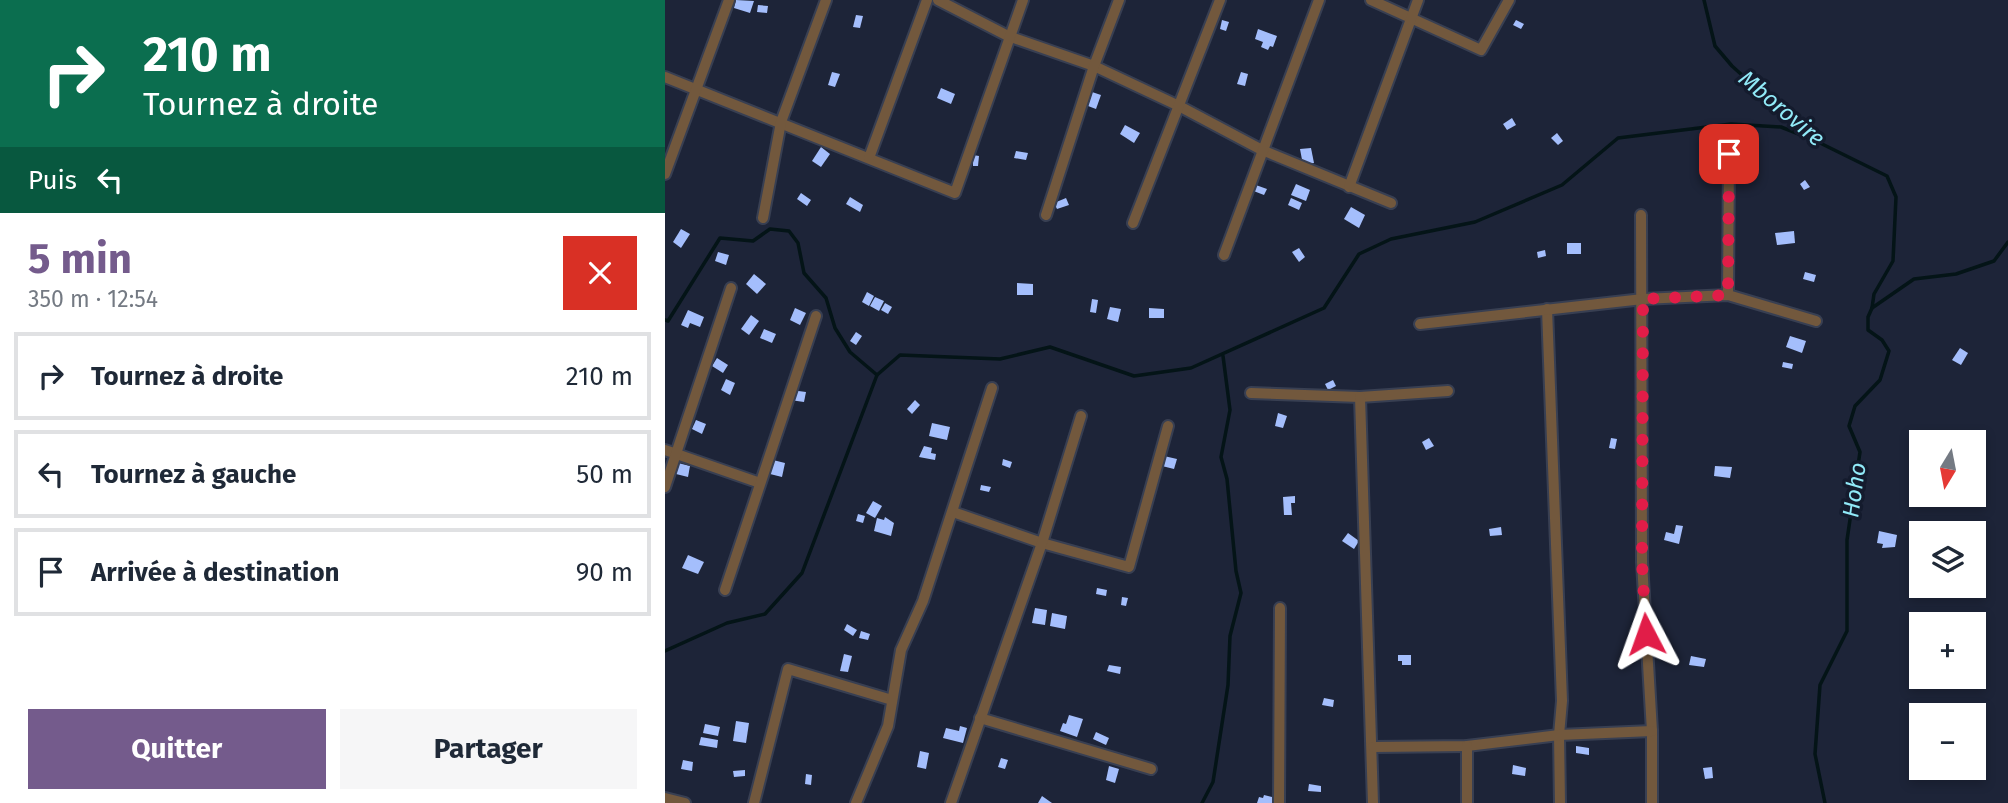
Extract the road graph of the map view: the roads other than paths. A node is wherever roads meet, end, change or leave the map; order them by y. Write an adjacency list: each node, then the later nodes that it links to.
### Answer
1 (729, 0): 16 (street)
2 (826, 0): 18 (street)
3 (927, 0): 21 (street)
4 (938, 0): 13 (street)
5 (1023, 0): 13 (street)
6 (1119, 0): 14 (street)
7 (1220, 0): 17 (street)
8 (1319, 0): 19 (street)
9 (1371, 0): 12 (street)
10 (1418, 0): 12 (street)
11 (1509, 0): 12 (street)
12 (1411, 18): 23 (street)
13 (1009, 36): 14 (street); 21 (street)
14 (1094, 66): 17 (street); 25 (street)
15 (665, 77): 16 (street)
16 (696, 89): 18 (street); 22 (street)
17 (1179, 106): 19 (street); 28 (street)
18 (781, 122): 21 (street); 27 (street)
19 (1262, 150): 23 (street); 29 (street)
20 (1729, 154): 31 (street)
21 (869, 158)
22 (665, 174)
23 (1349, 187): 24 (street)
24 (1391, 203)
25 (1046, 215)
26 (1641, 215): 32 (street)
27 (763, 218)
28 (1133, 223)
29 (1224, 255)
30 (731, 288): 44 (street)
31 (1728, 295): 32 (street); 35 (street)
32 (1643, 299): 33 (street); 53 (street)
33 (1547, 309): 36 (street); 54 (street)
34 (816, 316): 45 (street)
35 (1816, 321)
36 (1420, 324)
37 (992, 388): 47 (street)
38 (1448, 391): 40 (street)
39 (1251, 393): 40 (street)
40 (1360, 397): 56 (street)
41 (1081, 416): 48 (street)
42 (1168, 426): 48 (street)
43 (665, 450): 44 (street)
44 (677, 454): 45 (street); 46 (street)
45 (759, 482): 49 (street)
46 (665, 487)
47 (953, 512): 48 (street); 51 (street)
48 (1042, 543): 52 (street)
49 (725, 590)
50 (1280, 608): 63 (street)
51 (892, 700): 60 (street); 61 (street)
52 (980, 718): 57 (street); 62 (street)
53 (1652, 731): 54 (street); 67 (street)
54 (1559, 735): 55 (street); 66 (street)
55 (1467, 746): 56 (street); 65 (street)
56 (1373, 747): 64 (street)
57 (1151, 769)
58 (665, 798): 59 (street)
59 (684, 803)
60 (754, 803)
61 (856, 803)
62 (951, 803)
63 (1279, 803)
64 (1373, 803)
65 (1467, 803)
66 (1560, 803)
67 (1652, 803)

